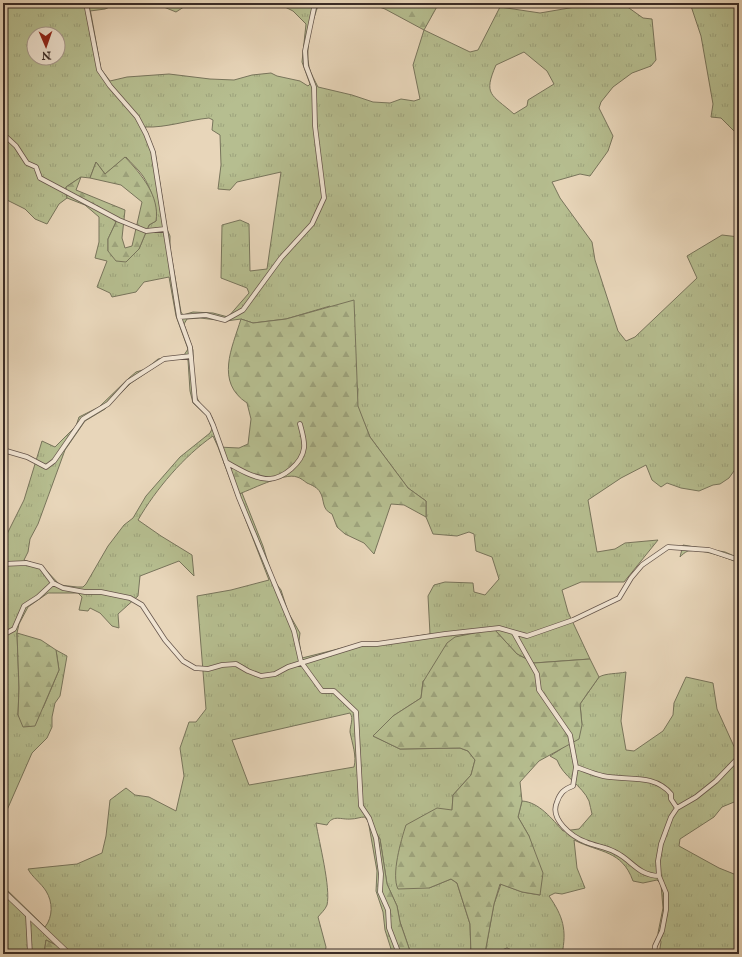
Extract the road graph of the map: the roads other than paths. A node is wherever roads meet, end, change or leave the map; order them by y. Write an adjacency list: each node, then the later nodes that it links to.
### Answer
1 (86, 3): 4 (street)
2 (315, 3): 5 (street)
3 (3, 134): 4 (street)
4 (165, 229): 5 (street)
5 (179, 317): 6 (street)
6 (191, 356): 8 (street); 9 (street)
7 (300, 424): 9 (street)
8 (3, 450)
9 (225, 462): 15 (street)
10 (739, 560): 13 (street)
11 (3, 564): 12 (street)
12 (53, 583): 14 (street); 15 (street)
13 (514, 633): 15 (street); 17 (street)
14 (3, 635)
15 (301, 662): 24 (street)
16 (739, 757): 18 (street)
17 (576, 766): 18 (street); 19 (street)
18 (677, 808): 19 (street)
19 (659, 876): 25 (street)
20 (3, 891): 21 (street)
21 (28, 916): 22 (street); 23 (street)
22 (30, 954)
23 (69, 954)
24 (399, 954)
25 (654, 954)

